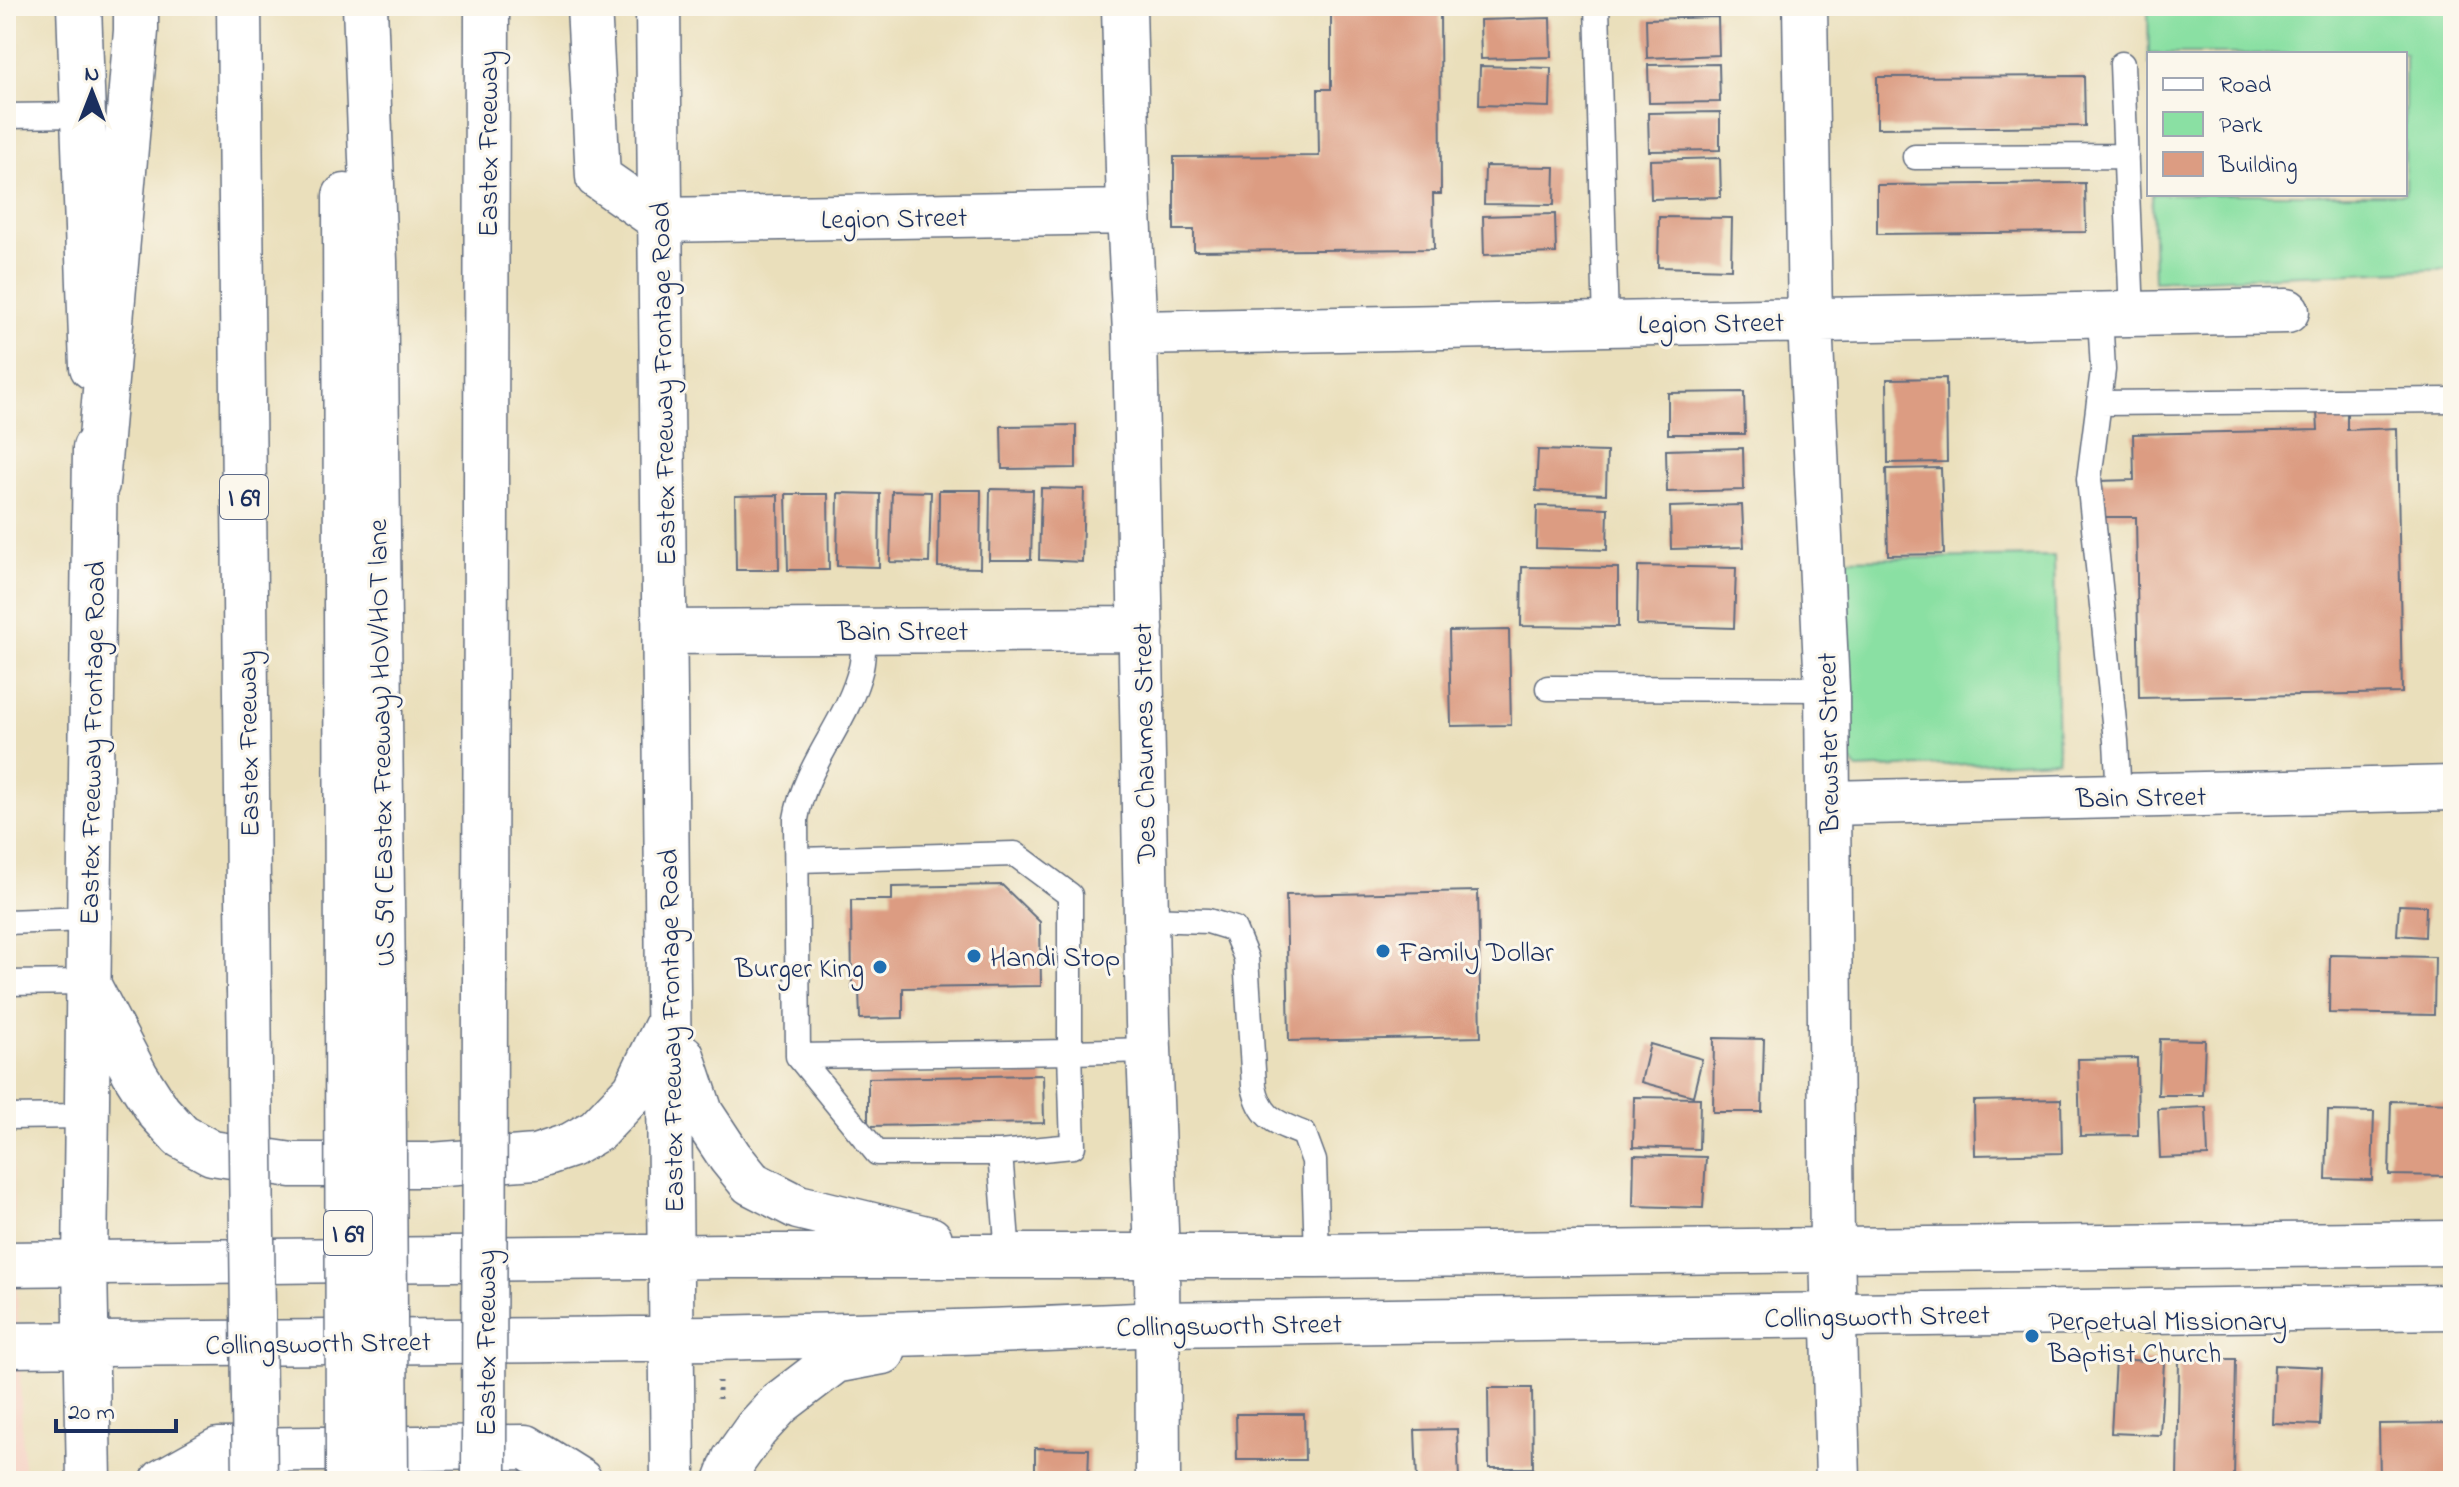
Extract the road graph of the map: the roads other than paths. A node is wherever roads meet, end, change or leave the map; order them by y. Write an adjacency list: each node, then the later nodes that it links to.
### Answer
1 (79, 6): 13 (main road, Eastex Freeway Frontage Road)
2 (136, 6): 26 (main road)
3 (239, 6): 66 (main road, Eastex Freeway / I 69, bridge)
4 (349, 6): 41 (main road, I 69)
5 (365, 6): 41 (main road, US 59 (Eastex Freeway) HOV/HOT lane / I 69)
6 (487, 6): 69 (main road, Eastex Freeway, bridge)
7 (589, 6): 18 (main road)
8 (658, 6): 18 (main road, Eastex Freeway Frontage Road)
9 (1124, 6): 17 (main road, Des Chaumes Street)
10 (1597, 6): 22 (lane)
11 (1805, 6): 21 (main road, Brewster Street)
12 (2122, 64): 15 (lane)
13 (83, 115): 14 (lane); 26 (main road, Eastex Freeway Frontage Road)
14 (6, 116)
15 (2126, 156): 16 (lane); 20 (lane)
16 (1915, 157)
17 (1129, 212): 18 (main road, Legion Street); 23 (main road, Des Chaumes Street)
18 (660, 220): 29 (main road, Eastex Freeway Frontage Road)
19 (2287, 311): 20 (main road, Legion Street)
20 (2116, 315): 21 (main road, Legion Street); 25 (lane)
21 (1810, 321): 22 (main road, Legion Street); 31 (main road, Brewster Street)
22 (1606, 324): 23 (main road, Legion Street)
23 (1135, 333): 27 (main road, Des Chaumes Street)
24 (2453, 400): 25 (lane)
25 (2099, 403): 33 (lane)
26 (97, 484): 36 (main road, Eastex Freeway Frontage Road)
27 (1141, 629): 28 (main road, Bain Street); 37 (main road, Des Chaumes Street)
28 (863, 630): 29 (main road, Bain Street); 35 (lane)
29 (665, 632): 42 (main road, Eastex Freeway Frontage Road)
30 (1548, 688): 31 (lane)
31 (1827, 689): 34 (main road, Brewster Street)
32 (2453, 788): 33 (main road, Bain Street)
33 (2119, 796): 34 (main road, Bain Street)
34 (1829, 803): 50 (main road, Brewster Street)
35 (798, 860): 44 (lane); 45 (lane)
36 (88, 919): 38 (lane); 39 (main road, Eastex Freeway Frontage Road)
37 (1147, 919): 43 (main road, Des Chaumes Street); 53 (lane)
38 (6, 922)
39 (87, 982): 40 (lane); 42 (main road); 46 (main road, Eastex Freeway Frontage Road)
40 (6, 983)
41 (365, 987): 67 (main road, I 69, bridge); 68 (main road, US 59 (Eastex Freeway) HOV/HOT lane / I 69, bridge)
42 (670, 1019): 51 (main road); 54 (main road, Eastex Freeway Frontage Road)
43 (1149, 1050): 44 (lane); 52 (main road, Des Chaumes Street)
44 (1070, 1052): 45 (lane); 48 (lane)
45 (798, 1056): 48 (lane)
46 (86, 1116): 47 (lane); 56 (main road, Eastex Freeway Frontage Road)
47 (6, 1117)
48 (1000, 1153): 51 (lane)
49 (2453, 1243): 50 (main road)
50 (1832, 1250): 53 (main road); 58 (main road, Brewster Street)
51 (1008, 1255): 52 (main road); 54 (main road)
52 (1157, 1255): 53 (main road); 59 (main road, Des Chaumes Street)
53 (1317, 1256)
54 (671, 1258): 56 (main road); 61 (main road, Eastex Freeway Frontage Road)
55 (6, 1264): 56 (main road)
56 (85, 1265): 62 (main road, Eastex Freeway Frontage Road)
57 (2453, 1307): 58 (main road, Collingsworth Street)
58 (1834, 1316): 59 (main road, Collingsworth Street); 74 (main road, Brewster Street)
59 (1157, 1324): 60 (main road, Collingsworth Street); 73 (main road, Des Chaumes Street)
60 (969, 1334): 61 (main road, Collingsworth Street); 72 (main road)
61 (672, 1338): 62 (main road, Collingsworth Street); 71 (main road, Eastex Freeway Frontage Road)
62 (88, 1344): 63 (main road, Collingsworth Street); 64 (main road, Eastex Freeway Frontage Road)
63 (6, 1345)
64 (89, 1481)
65 (163, 1481): 70 (main road)
66 (255, 1481)
67 (348, 1481)
68 (386, 1481)
69 (484, 1481)
70 (580, 1481)
71 (673, 1481)
72 (726, 1481)
73 (1158, 1481)
74 (1838, 1481)

